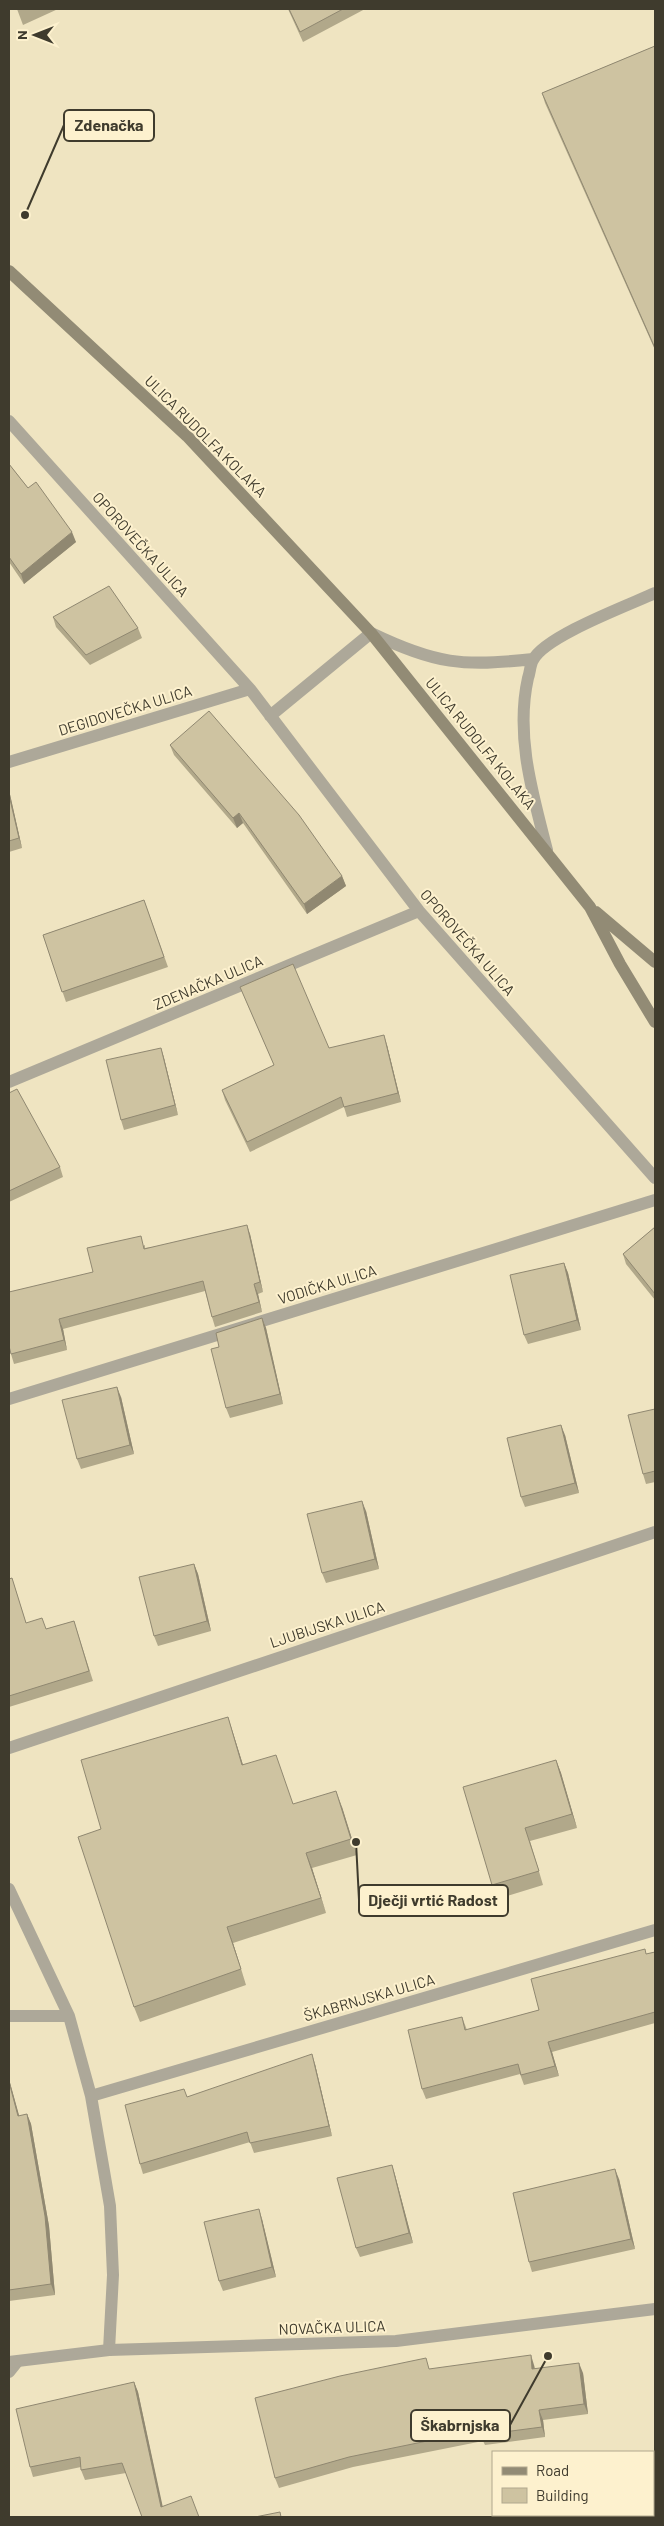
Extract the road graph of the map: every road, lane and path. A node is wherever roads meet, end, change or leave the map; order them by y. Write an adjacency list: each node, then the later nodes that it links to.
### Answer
1 (9, 272): 4 (main road, ULICA RUDOLFA KOLAKA)
2 (9, 421): 6 (street, OPOROVEČKA ULICA)
3 (655, 593): 5 (street)
4 (371, 633): 5 (street, ULICA RUDOLFA KOLAKA); 7 (street); 9 (main road, ULICA RUDOLFA KOLAKA)
5 (533, 659): 9 (street, ULICA RUDOLFA KOLAKA)
6 (250, 689): 7 (street, OPOROVEČKA ULICA); 8 (street, DEGIDOVEČKA ULICA)
7 (270, 716): 11 (street, OPOROVEČKA ULICA)
8 (9, 762)
9 (547, 850): 10 (main road, ULICA RUDOLFA KOLAKA)
10 (590, 907): 12 (main road, ULICA RUDOLFA KOLAKA); 13 (main road, ULICA RUDOLFA KOLAKA)
11 (419, 911): 14 (street, ZDENAČKA ULICA); 15 (street, OPOROVEČKA ULICA)
12 (655, 962)
13 (655, 1022)
14 (9, 1082)
15 (655, 1178)
16 (655, 1200): 17 (street, VODIČKA ULICA)
17 (9, 1399)
18 (655, 1532): 19 (street, LJUBIJSKA ULICA)
19 (9, 1748)
20 (9, 1889): 23 (street)
21 (655, 1930): 24 (street, ŠKABRNJSKA ULICA)
22 (9, 2016): 23 (street)
23 (69, 2016): 24 (street)
24 (91, 2096): 26 (street)
25 (655, 2309): 26 (street, NOVAČKA ULICA)
26 (109, 2350): 27 (street, NOVAČKA ULICA)
27 (11, 2365)

